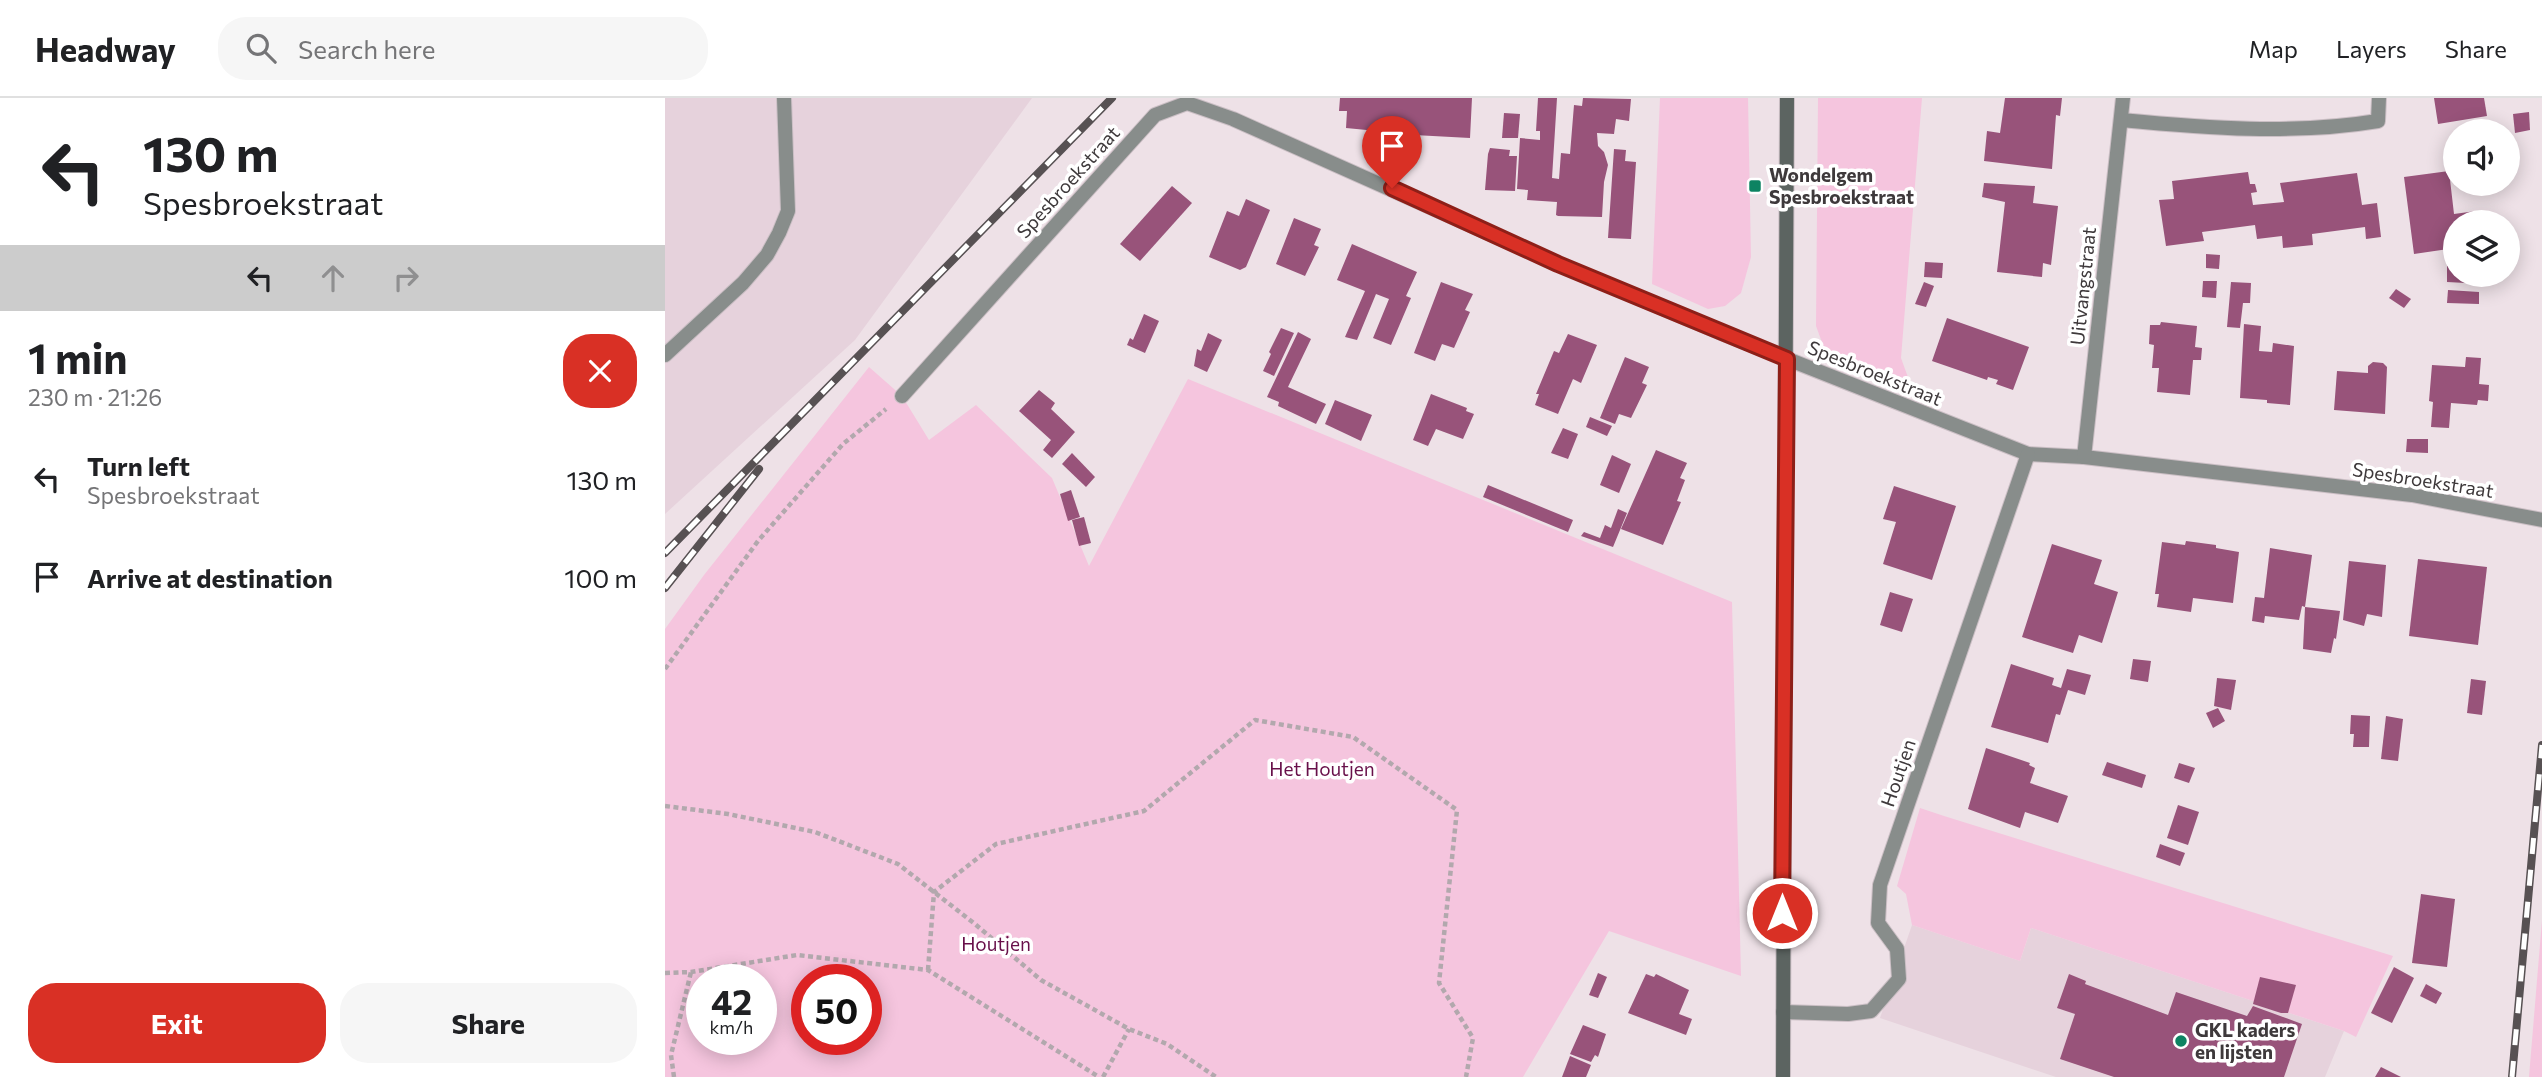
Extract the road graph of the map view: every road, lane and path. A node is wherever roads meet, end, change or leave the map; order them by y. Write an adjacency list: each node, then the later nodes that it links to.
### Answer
1 (784, 98): 6 (street)
2 (1787, 98): 7 (main road)
3 (2123, 98): 5 (street, Uitvangstraat)
4 (2379, 98): 5 (street)
5 (2121, 120): 10 (street, Uitvangstraat)
6 (665, 355)
7 (1787, 359): 8 (street, Spesbroekstraat); 9 (street, Spesbroekstraat); 20 (main road)
8 (902, 396): 12 (path)
9 (2028, 454): 10 (street, Spesbroekstraat); 20 (street, Houtjen)
10 (2084, 457): 11 (street, Spesbroekstraat)
11 (2542, 520)
12 (665, 669)
13 (665, 806): 14 (path)
14 (934, 892): 16 (path); 21 (path); 25 (path)
15 (741, 964): 16 (path)
16 (928, 970): 23 (path)
17 (686, 972): 18 (path)
18 (665, 973)
19 (686, 993): 22 (path)
20 (1783, 1012): 26 (main road)
21 (1129, 1029): 23 (path); 24 (path)
22 (674, 1077)
23 (1101, 1077)
24 (1216, 1077)
25 (1467, 1077)
26 (1783, 1077)

